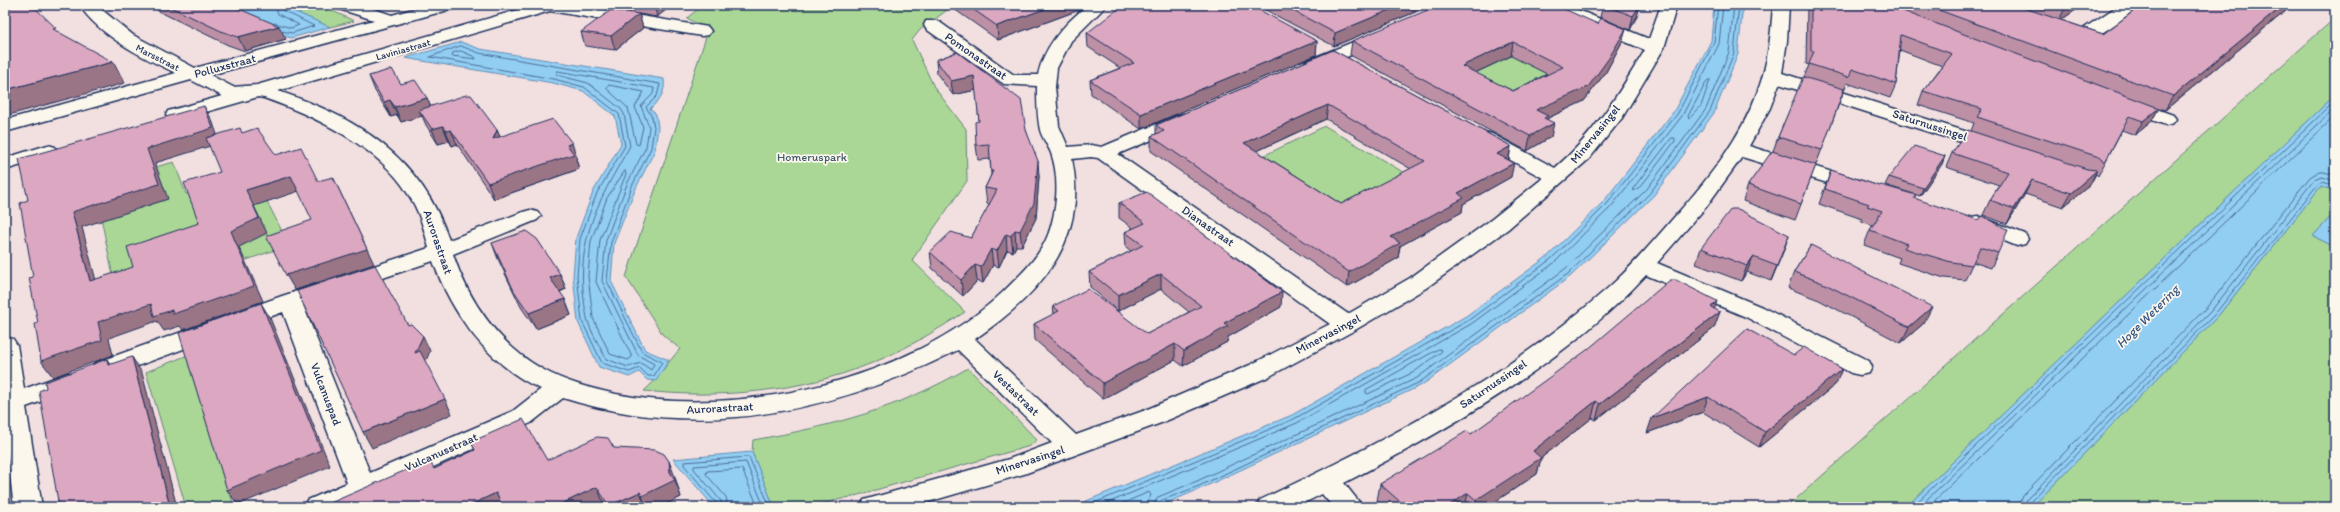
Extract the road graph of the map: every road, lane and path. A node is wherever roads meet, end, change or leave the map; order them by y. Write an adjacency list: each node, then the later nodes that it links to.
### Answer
1 (87, 5): 21 (street, Marsstraat)
2 (345, 5): 11 (street)
3 (446, 5): 11 (street, Polluxstraat)
4 (1099, 5): 23 (street, Aurorastraat)
5 (1552, 5): 17 (street)
6 (1670, 5): 17 (street, Minervasingel)
7 (1781, 5): 22 (street, Saturnussingel)
8 (2130, 5): 13 (street)
9 (552, 6): 10 (street, Laviniastraat); 25 (street, Laviniastraat)
10 (607, 10): 15 (street, Laviniastraat)
11 (392, 20): 21 (street, Polluxstraat)
12 (932, 25): 23 (street, Pomonastraat)
13 (2052, 26)
14 (1392, 30): 18 (street)
15 (702, 31)
16 (1315, 45): 18 (street)
17 (1655, 48): 38 (street, Minervasingel)
18 (1335, 55): 19 (street); 20 (street)
19 (1356, 67)
20 (1292, 73)
21 (193, 74): 24 (street, Marsstraat); 30 (street, Polluxstraat)
22 (1772, 76): 33 (street, Saturnussingel); 34 (street, Saturnussingel)
23 (1046, 81): 36 (street, Aurorastraat)
24 (216, 85): 25 (street, Aurorastraat)
25 (257, 91): 29 (street); 43 (street, Aurorastraat)
26 (2107, 97): 28 (street)
27 (1197, 114): 35 (street)
28 (2166, 119)
29 (158, 120)
30 (5, 126)
31 (1467, 128): 38 (street)
32 (66, 146): 37 (street)
33 (1738, 149): 39 (street); 44 (street, Saturnussingel)
34 (2011, 152)
35 (1104, 153): 36 (street); 46 (street, Dianastraat)
36 (1061, 154): 47 (street, Aurorastraat)
37 (5, 164)
38 (1557, 177): 46 (street, Minervasingel)
39 (1874, 191)
40 (530, 216): 43 (street)
41 (1962, 217): 42 (street)
42 (2017, 239)
43 (441, 251): 45 (street); 50 (street, Aurorastraat)
44 (1643, 265): 49 (street); 53 (street, Saturnussingel)
45 (290, 301): 51 (street); 54 (street, Vulcanuspad)
46 (1347, 325): 52 (street, Minervasingel)
47 (960, 338): 50 (street, Aurorastraat); 52 (street, Vestastraat)
48 (5, 345): 51 (street)
49 (1860, 367)
50 (559, 388): 54 (street, Vulcanusstraat)
51 (9, 403): 56 (street)
52 (1072, 447): 55 (street, Minervasingel)
53 (1327, 482): 58 (street, Saturnussingel); 59 (street)
54 (362, 487): 57 (street, Vulcanusstraat)
55 (880, 506)
56 (28, 507)
57 (318, 507)
58 (1270, 507)
59 (1349, 507)

